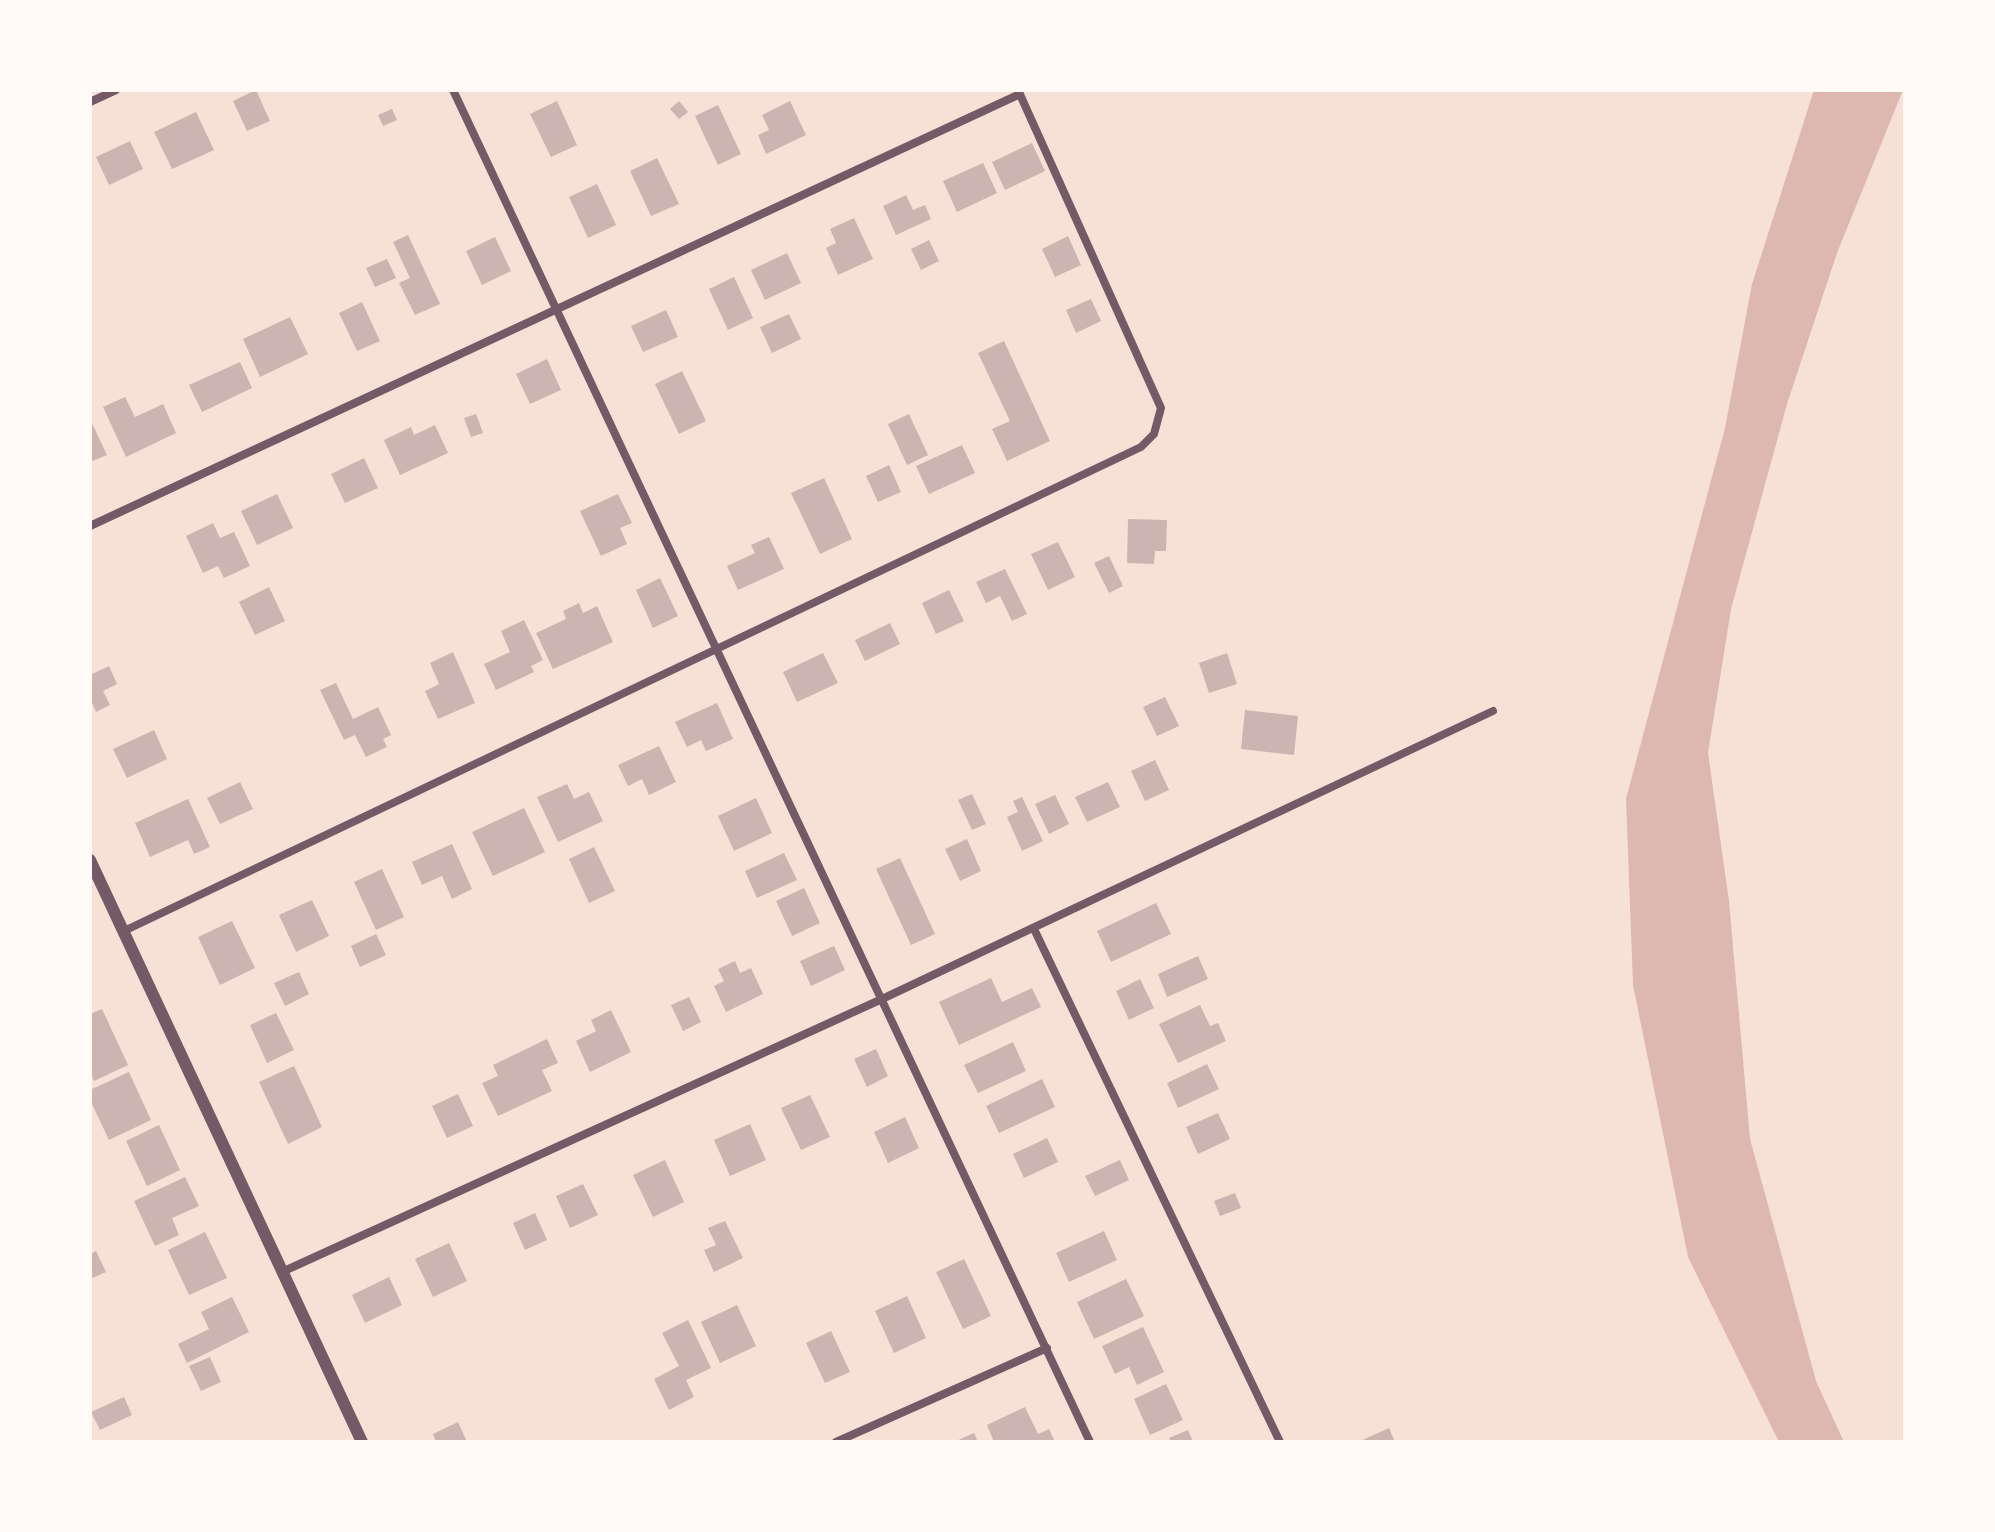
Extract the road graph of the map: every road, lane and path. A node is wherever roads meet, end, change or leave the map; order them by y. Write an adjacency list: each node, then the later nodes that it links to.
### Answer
1 (116, 90): 4 (street)
2 (453, 90): 5 (street)
3 (1019, 92): 5 (street); 7 (street)
4 (90, 102)
5 (558, 308): 6 (street); 7 (street)
6 (90, 526)
7 (716, 650): 11 (street); 12 (street)
8 (1493, 711): 10 (street)
9 (90, 860): 11 (street)
10 (1034, 929): 12 (street); 18 (street)
11 (126, 930): 13 (street)
12 (882, 999): 13 (street); 14 (street)
13 (284, 1271): 15 (street)
14 (1047, 1348): 16 (street); 17 (street)
15 (362, 1442)
16 (836, 1442)
17 (1090, 1442)
18 (1280, 1442)

